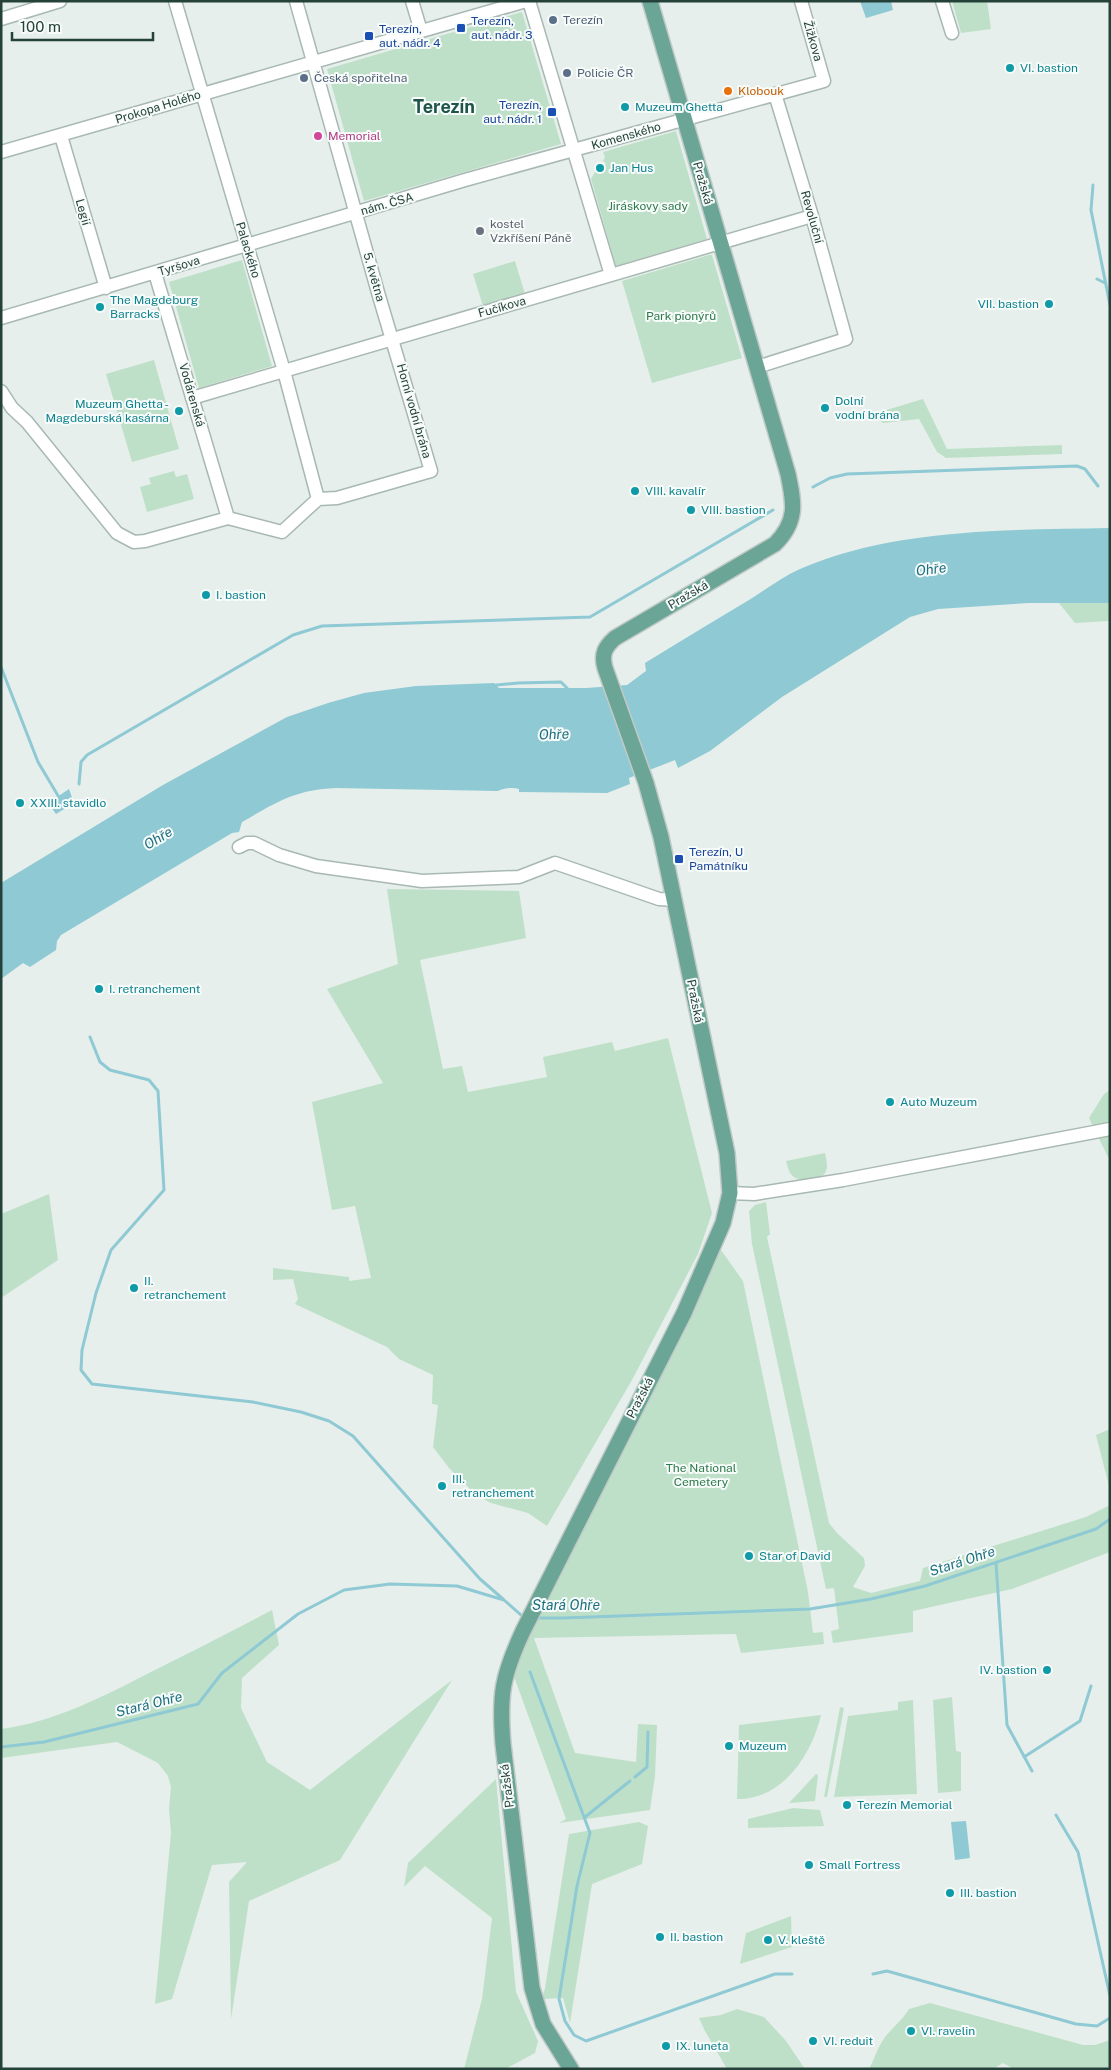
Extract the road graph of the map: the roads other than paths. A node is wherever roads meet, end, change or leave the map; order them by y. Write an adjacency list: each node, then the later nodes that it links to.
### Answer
1 (60, 1): 9 (street)
2 (175, 1): 14 (street, Palackého)
3 (296, 1): 12 (street, nám. ČSA)
4 (412, 1): 10 (street)
5 (528, 1): 10 (street); 18 (street)
6 (650, 1): 16 (main road, Pražská)
7 (801, 1): 13 (street, Žižkova)
8 (942, 1): 11 (street)
9 (1, 19)
10 (421, 31): 12 (street)
11 (952, 33)
12 (314, 63): 14 (street, Prokopa Holého); 20 (street, nám. ČSA)
13 (824, 81): 15 (street, Komenského)
14 (201, 94): 17 (street, Prokopa Holého); 23 (street, Palackého)
15 (775, 94): 16 (street, Komenského); 21 (street, Revoluční)
16 (684, 120): 18 (street, Komenského); 22 (main road, Pražská)
17 (61, 136): 19 (street, Prokopa Holého); 26 (street, Legií)
18 (573, 151): 20 (street, nám. ČSA); 25 (street)
19 (1, 152)
20 (356, 214): 23 (street, Tyršova); 28 (street, 5. května)
21 (812, 216): 22 (street, Fučíkova); 29 (street, Revoluční)
22 (721, 243): 25 (street, Fučíkova); 29 (main road, Pražská)
23 (247, 245): 24 (street, Tyršova); 30 (street, Palackého)
24 (155, 273): 26 (street, Tyršova); 32 (street, Vodárenská)
25 (611, 275): 28 (street, Fučíkova)
26 (106, 288): 27 (street, Tyršova)
27 (1, 318)
28 (393, 340): 30 (street, Fučíkova); 33 (street, Horní vodní brána)
29 (757, 367): 36 (main road, Pražská)
30 (284, 371): 32 (street, Fučíkova); 33 (street, Palackého)
31 (1, 391): 34 (street)
32 (192, 398): 34 (street, Vodárenská)
33 (318, 499): 34 (street)
34 (228, 518)
35 (239, 848): 36 (street)
36 (675, 900): 38 (main road, Pražská)
37 (1110, 1129): 38 (street)
38 (730, 1192): 39 (main road, Pražská)
39 (572, 2069)

